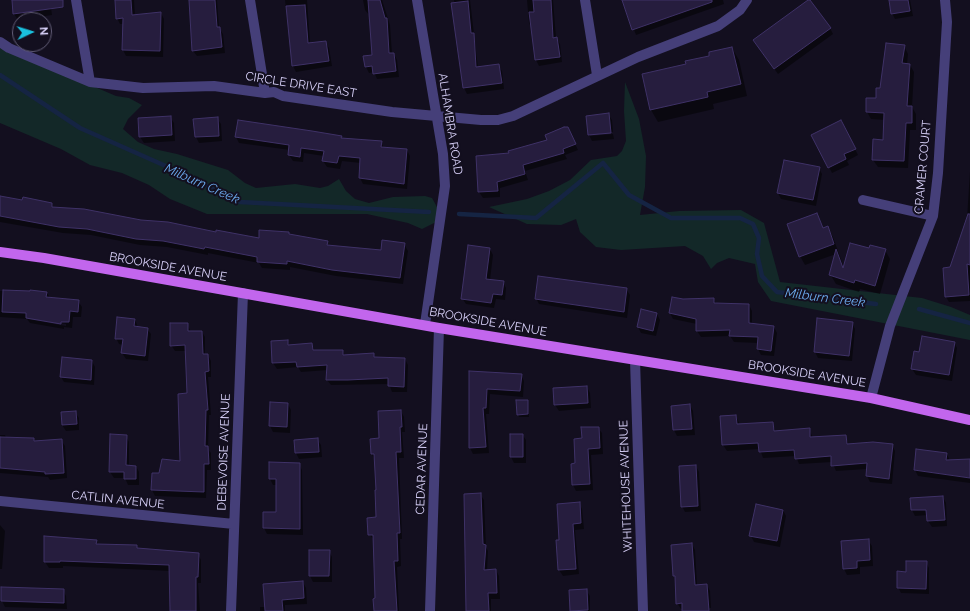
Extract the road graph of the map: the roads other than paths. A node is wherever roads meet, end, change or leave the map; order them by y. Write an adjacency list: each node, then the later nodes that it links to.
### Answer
1 (76, 0): 9 (street)
2 (250, 0): 10 (street)
3 (417, 0): 11 (street, ALHAMBRA ROAD)
4 (585, 0): 8 (street)
5 (747, 0): 8 (street, CIRCLE DRIVE EAST)
6 (945, 0): 13 (street, CRAMER COURT)
7 (0, 42): 9 (street, CIRCLE DRIVE EAST)
8 (597, 75): 11 (street, CIRCLE DRIVE EAST)
9 (90, 82): 10 (street, CIRCLE DRIVE EAST)
10 (265, 93): 11 (street, CIRCLE DRIVE EAST)
11 (436, 117): 16 (street, ALHAMBRA ROAD)
12 (863, 200): 13 (street)
13 (933, 216): 19 (street, CRAMER COURT)
14 (0, 252): 15 (main road, BROOKSIDE AVENUE)
15 (243, 293): 16 (main road, BROOKSIDE AVENUE); 22 (street, DEBEVOISE AVENUE)
16 (425, 324): 17 (main road, BROOKSIDE AVENUE)
17 (440, 328): 18 (main road, BROOKSIDE AVENUE); 24 (street, CEDAR AVENUE)
18 (635, 360): 19 (main road, BROOKSIDE AVENUE); 25 (street, WHITEHOUSE AVENUE)
19 (871, 398): 20 (main road, BROOKSIDE AVENUE)
20 (970, 420)
21 (0, 501): 22 (street, CATLIN AVENUE)
22 (234, 524): 23 (street, DEBEVOISE AVENUE)
23 (231, 611)
24 (430, 611)
25 (643, 611)

